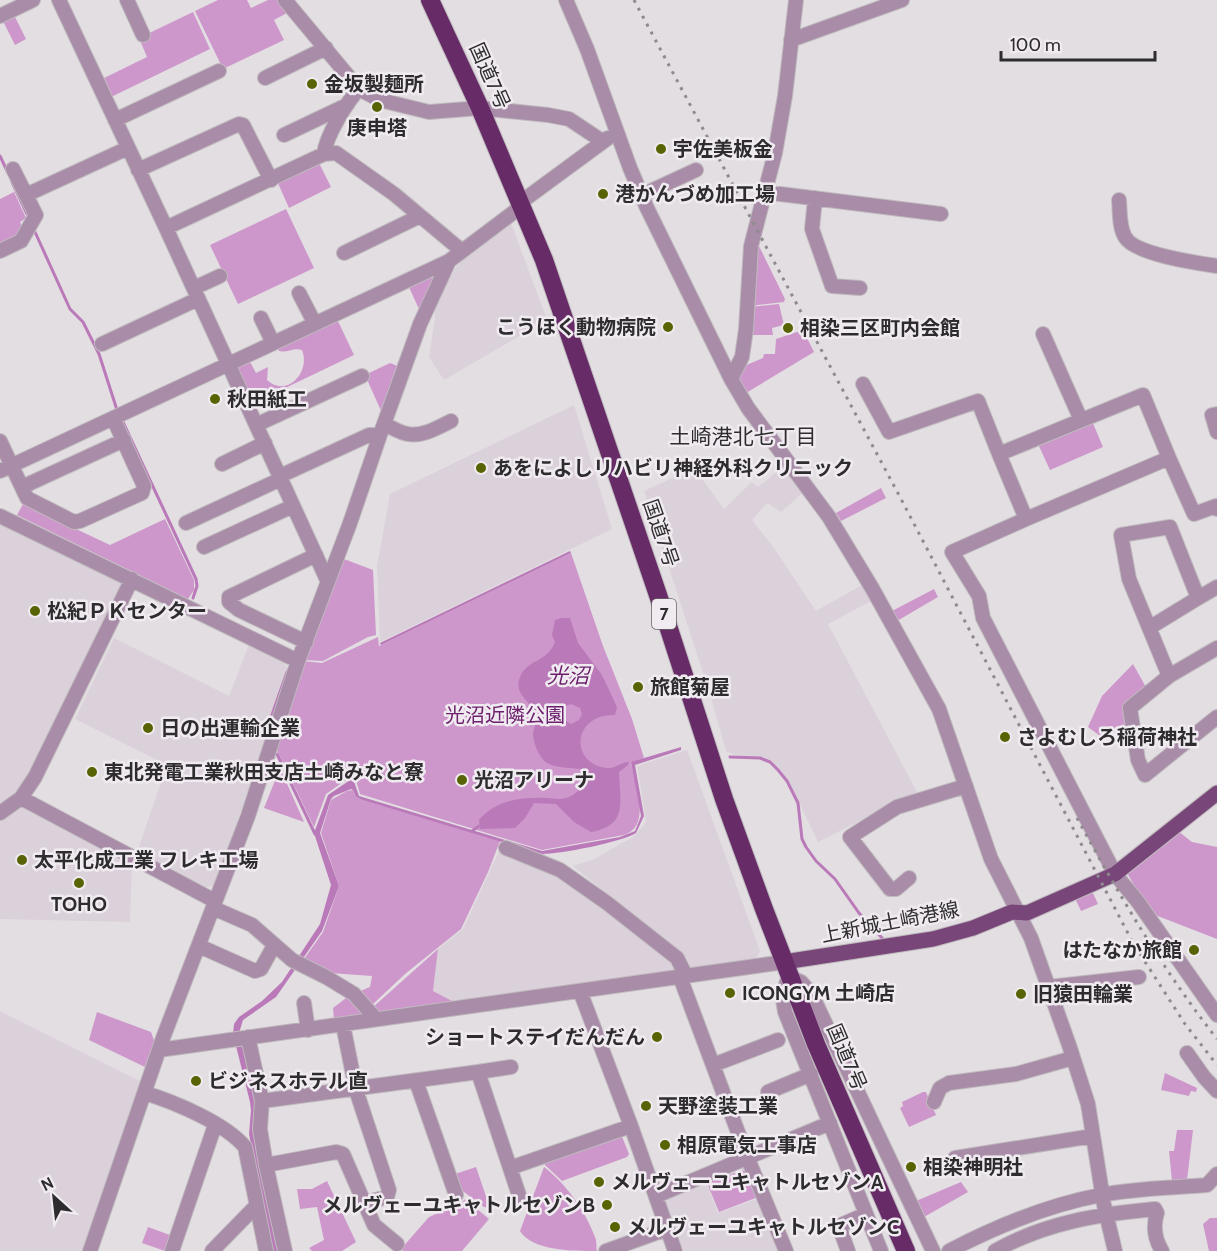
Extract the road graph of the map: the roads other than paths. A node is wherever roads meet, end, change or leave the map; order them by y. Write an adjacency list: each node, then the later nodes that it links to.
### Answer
1 (33, 0): 9 (street)
2 (59, 0): 18 (street)
3 (127, 0): 10 (street)
4 (285, 0): 12 (street)
5 (430, 0): 17 (highway, 国道7号 / 7)
6 (566, 0): 19 (street)
7 (795, 0): 11 (street)
8 (902, 0): 11 (street)
9 (0, 16)
10 (143, 35)
11 (791, 40): 28 (street)
12 (326, 48): 14 (street); 15 (street)
13 (219, 71): 18 (street)
14 (265, 78)
15 (359, 89): 16 (street); 17 (street)
16 (347, 105): 20 (street); 23 (street)
17 (480, 108): 21 (street); 33 (highway, 国道7号 / 7)
18 (115, 120): 22 (street)
19 (617, 133): 21 (street); 30 (street)
20 (284, 135)
21 (602, 141): 33 (street)
22 (128, 148): 25 (street); 29 (street)
23 (324, 154): 27 (street); 35 (street)
24 (14, 170): 29 (street)
25 (138, 170): 27 (street); 36 (street)
26 (696, 170): 30 (street)
27 (271, 180): 36 (street)
28 (764, 192): 31 (street); 53 (street)
29 (26, 195): 37 (street)
30 (642, 195): 53 (street)
31 (815, 198): 34 (street); 43 (street)
32 (1119, 200): 41 (street)
33 (522, 204): 38 (street); 101 (highway, 国道7号 / 7)
34 (941, 214)
35 (420, 216): 38 (street); 39 (street)
36 (166, 228): 44 (street)
37 (0, 251)
38 (462, 251): 40 (street)
39 (345, 253)
40 (449, 261): 47 (street); 60 (street)
41 (1217, 266)
42 (220, 276): 44 (street)
43 (860, 288)
44 (196, 293): 50 (street); 51 (street)
45 (299, 293): 47 (street)
46 (261, 318): 49 (street)
47 (315, 324): 49 (street)
48 (1043, 334): 57 (street)
49 (273, 343): 51 (street)
50 (102, 344)
51 (228, 364): 56 (street); 59 (street)
52 (362, 376): 59 (street)
53 (731, 379): 90 (street)
54 (863, 384): 65 (street)
55 (1217, 414): 61 (street)
56 (113, 418): 62 (street); 68 (street)
57 (1081, 420): 65 (street); 66 (street)
58 (451, 421): 60 (street)
59 (256, 425): 64 (street)
60 (382, 430): 69 (street); 81 (street)
61 (1217, 432)
62 (124, 440): 70 (street); 70 (street)
63 (0, 441): 68 (street)
64 (265, 443): 67 (street); 69 (street)
65 (999, 454): 75 (street)
66 (1169, 458): 73 (street); 75 (street)
67 (222, 464)
68 (6, 468): 70 (street)
69 (280, 477): 71 (street); 76 (street)
70 (22, 488)
71 (293, 506): 78 (street); 79 (street)
72 (1217, 509): 73 (street)
73 (1194, 514): 77 (street)
74 (0, 516): 80 (street)
75 (1026, 519): 95 (street)
76 (186, 523)
77 (1170, 526): 83 (street); 84 (street)
78 (204, 547)
79 (316, 555): 81 (street); 85 (street)
80 (132, 579): 87 (street); 92 (street)
81 (328, 582): 85 (street)
82 (1217, 587): 83 (street)
83 (1198, 598): 84 (street)
84 (1149, 628): 88 (street)
85 (306, 642): 87 (street)
86 (1217, 648): 88 (street)
87 (298, 661): 97 (street)
88 (1169, 676): 89 (street)
89 (1215, 723)
90 (966, 786): 96 (street); 98 (street)
91 (1217, 793): 95 (main road, 上新城土崎港線)
92 (21, 798): 93 (street); 97 (street)
93 (0, 813)
94 (506, 848): 102 (street)
95 (1115, 874): 98 (main road, 上新城土崎港線); 107 (street)
96 (909, 878)
97 (214, 904): 99 (street); 108 (street)
98 (1019, 913): 101 (main road, 上新城土崎港線); 104 (street)
99 (199, 946): 100 (street); 113 (street)
100 (272, 949)
101 (786, 970): 102 (street); 119 (street); 157 (highway, 国道7号 / 7); 158 (street)
102 (683, 977): 105 (street); 116 (street)
103 (1139, 977): 104 (street)
104 (1049, 987): 115 (street)
105 (580, 991): 108 (street); 129 (street)
106 (304, 1003): 110 (street)
107 (1217, 1015)
108 (376, 1019): 109 (street)
109 (344, 1024): 110 (street); 121 (street)
110 (308, 1030): 111 (street)
111 (242, 1038): 113 (street); 125 (street)
112 (778, 1040): 116 (street)
113 (159, 1050): 124 (street)
114 (1187, 1053): 122 (street)
115 (1073, 1058): 126 (street); 130 (street)
116 (713, 1065): 132 (street)
117 (511, 1067): 118 (street)
118 (478, 1072): 120 (street); 134 (street)
119 (811, 1074): 123 (street); 127 (street)
120 (416, 1081): 121 (street); 137 (street)
121 (356, 1090): 125 (street); 140 (street)
122 (1217, 1091)
123 (768, 1092)
124 (145, 1093): 128 (street); 147 (street)
125 (262, 1101): 133 (street)
126 (934, 1102)
127 (830, 1123): 132 (street); 143 (street)
128 (215, 1125): 141 (street); 148 (street)
129 (631, 1126): 134 (street); 138 (street)
130 (1093, 1136): 131 (street); 136 (street)
131 (955, 1158)
132 (748, 1159): 138 (street); 154 (street)
133 (266, 1166): 140 (street); 151 (street)
134 (510, 1168): 139 (street)
135 (1217, 1174): 136 (street)
136 (1102, 1194): 142 (street); 159 (street)
137 (456, 1195)
138 (656, 1196): 144 (street)
139 (521, 1201)
140 (364, 1203): 145 (street)
141 (255, 1207): 149 (street); 150 (street)
142 (1106, 1213): 146 (street); 161 (street); 162 (street)
143 (866, 1214): 155 (street); 156 (street)
144 (667, 1229): 152 (street); 153 (street)
145 (397, 1244)
146 (1014, 1246): 160 (street)
147 (90, 1251)
148 (172, 1251)
149 (212, 1251)
150 (266, 1251)
151 (285, 1251)
152 (606, 1251)
153 (675, 1251)
154 (786, 1251)
155 (848, 1251)
156 (881, 1251)
157 (906, 1251)
158 (933, 1251)
159 (949, 1251)
160 (994, 1251)
161 (1115, 1251)
162 (1162, 1251)

